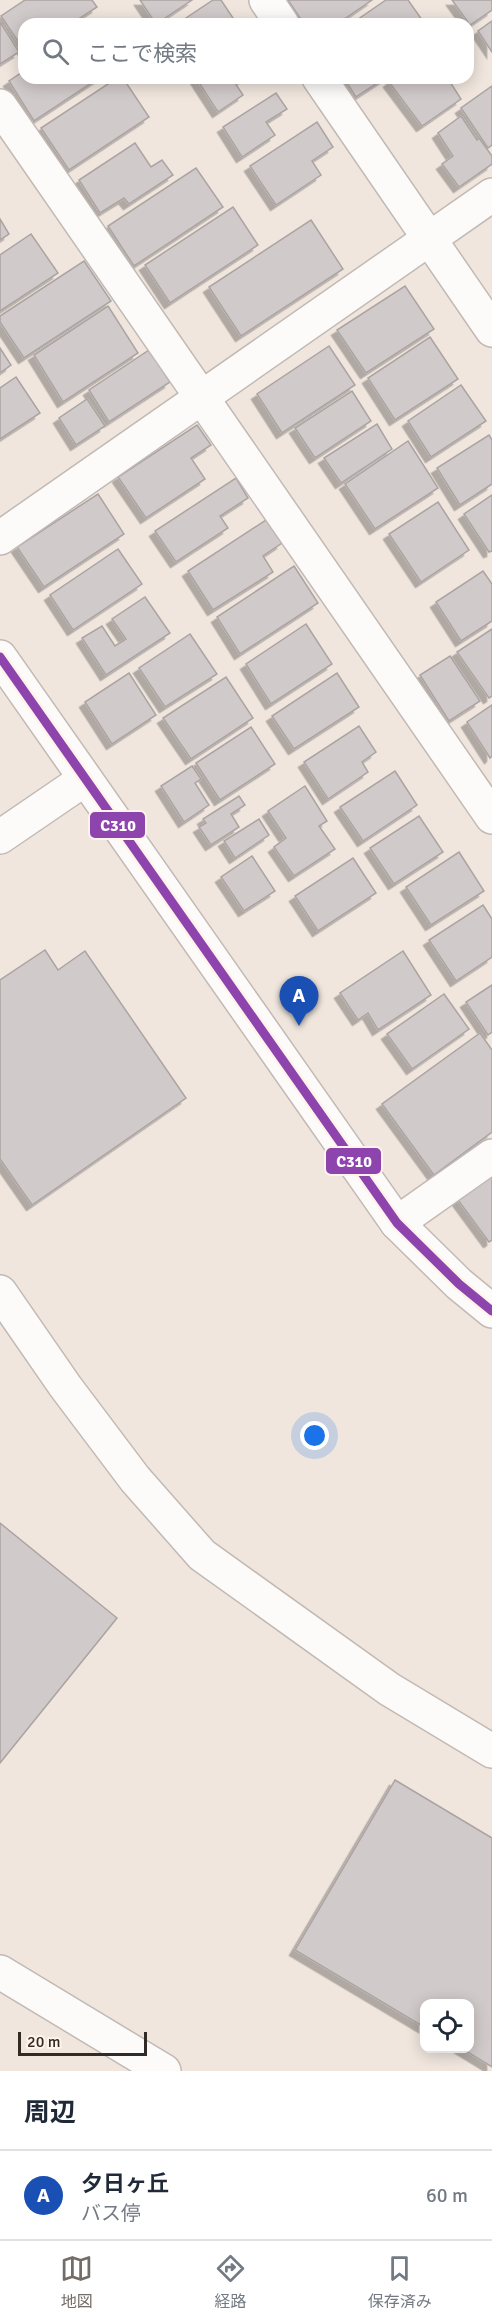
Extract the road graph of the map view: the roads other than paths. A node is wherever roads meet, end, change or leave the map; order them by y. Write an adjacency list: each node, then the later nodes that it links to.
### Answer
1 (266, 0): 2 (street)
2 (278, 18)
3 (323, 84): 6 (street)
4 (0, 106): 8 (street)
5 (492, 195): 6 (street)
6 (430, 239): 7 (street); 8 (street)
7 (492, 330)
8 (202, 398): 9 (street); 12 (street)
9 (0, 538)
10 (0, 657): 11 (street)
11 (86, 779): 13 (street); 15 (street)
12 (492, 817)
13 (0, 837)
14 (492, 1156): 15 (street)
15 (397, 1223): 17 (street)
16 (0, 1292): 18 (street)
17 (492, 1311)
18 (492, 1751)
19 (0, 1972): 20 (street)
20 (164, 2071)

